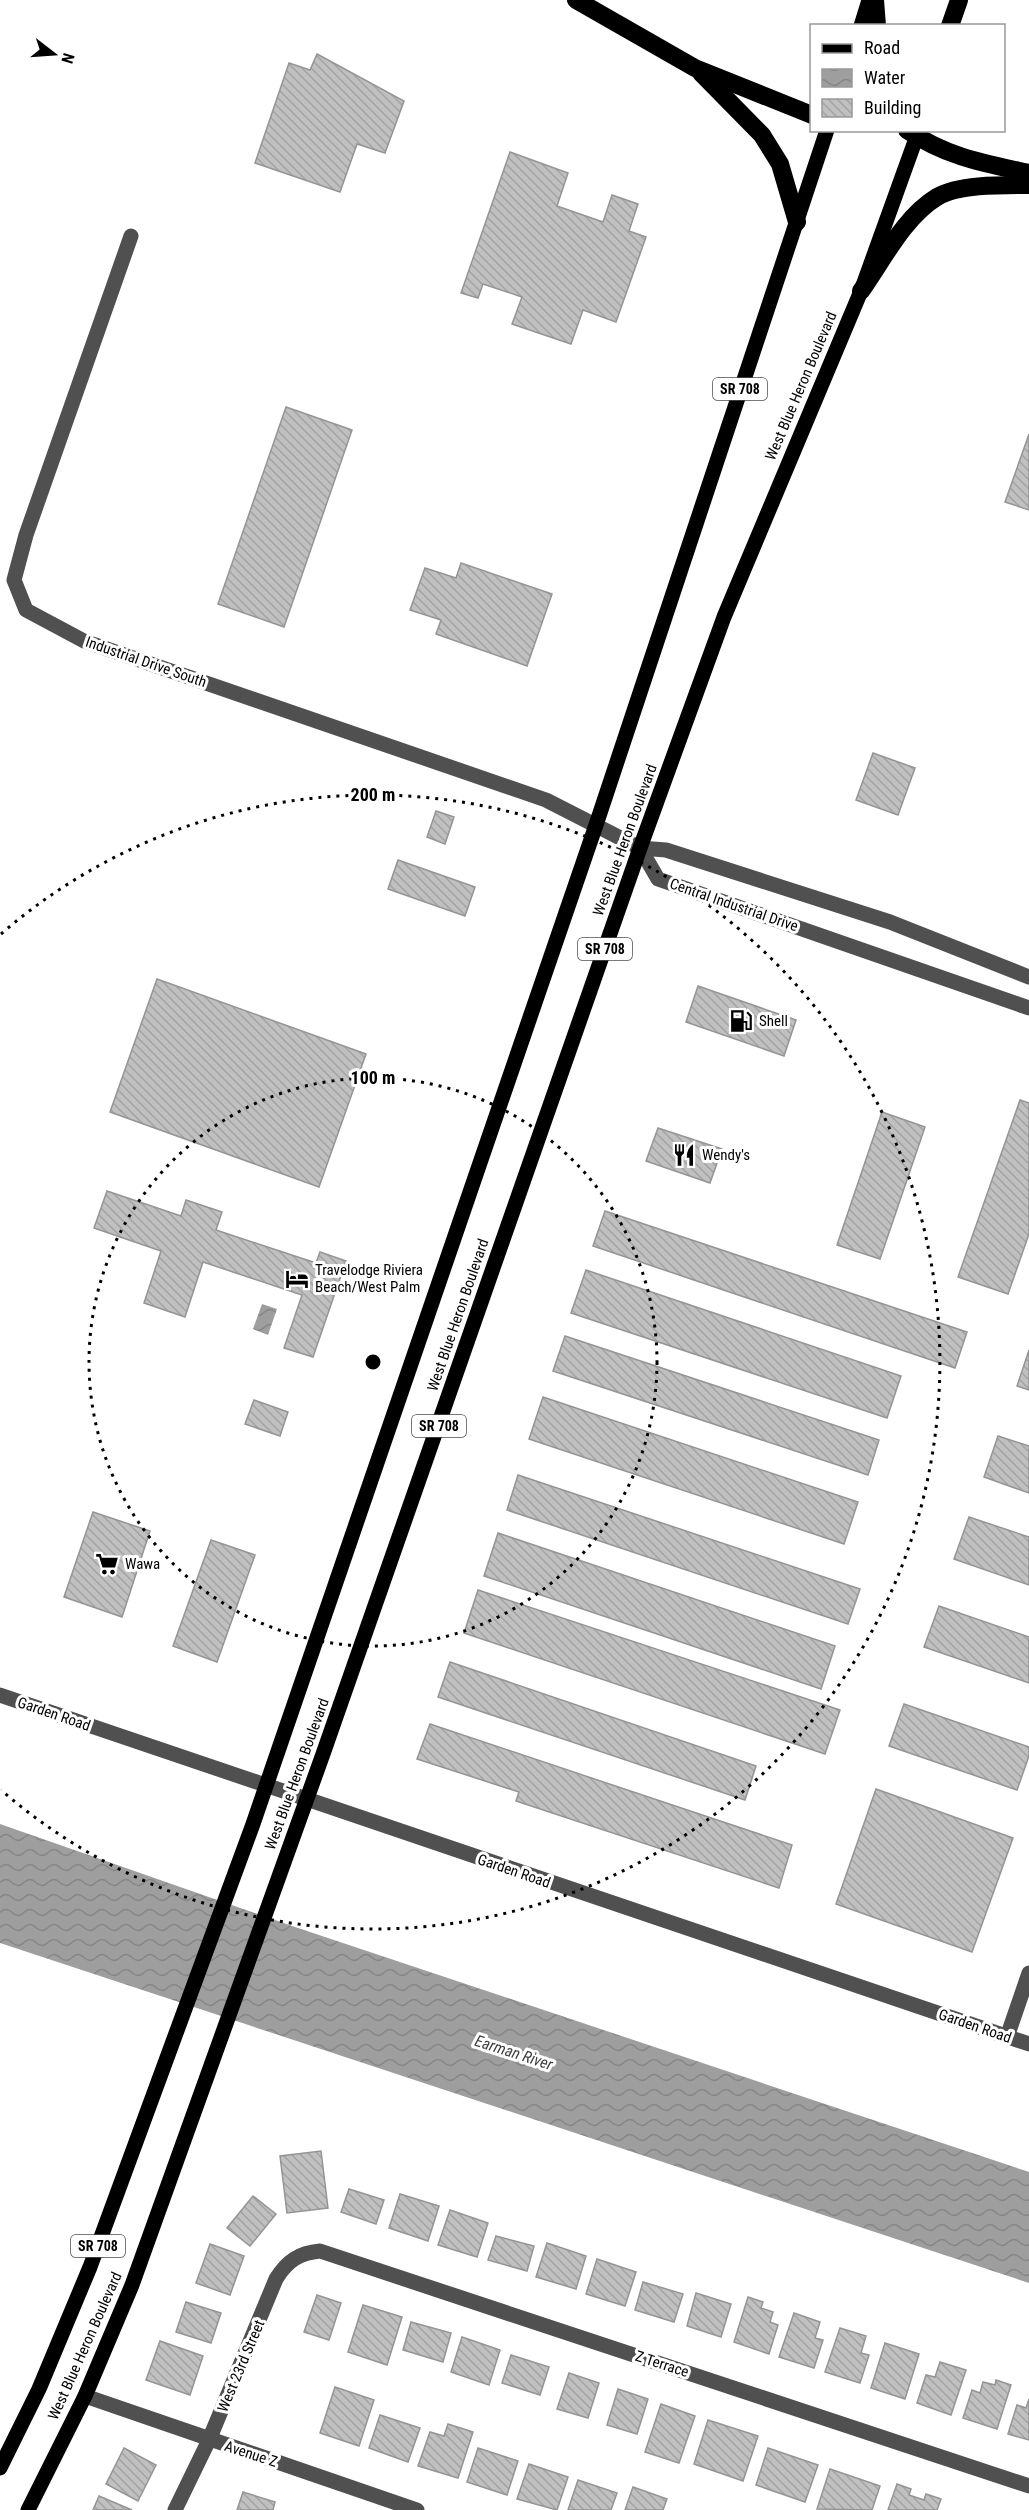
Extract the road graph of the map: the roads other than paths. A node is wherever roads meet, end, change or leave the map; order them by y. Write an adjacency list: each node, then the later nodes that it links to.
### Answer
1 (576, 0): 8 (highway)
2 (869, 0): 5 (main road)
3 (875, 0): 6 (highway)
4 (959, 0): 7 (highway)
5 (862, 24)
6 (877, 24)
7 (952, 24)
8 (695, 68): 9 (highway); 14 (highway)
9 (810, 114)
10 (826, 132): 14 (main road, West Blue Heron Boulevard / SR 708)
11 (914, 133): 12 (highway); 16 (main road, West Blue Heron Boulevard / SR 708)
12 (1029, 173)
13 (1029, 184): 16 (highway)
14 (797, 222): 17 (main road, West Blue Heron Boulevard / SR 708)
15 (131, 236): 17 (street, Industrial Drive South)
16 (861, 291): 18 (main road, West Blue Heron Boulevard / SR 708)
17 (596, 825): 18 (street, Industrial Drive South); 22 (main road, West Blue Heron Boulevard / SR 708)
18 (640, 848): 19 (street, Central Industrial Drive); 20 (street, Central Industrial Drive); 23 (main road, West Blue Heron Boulevard / SR 708)
19 (1029, 977)
20 (1029, 1008)
21 (0, 1695): 22 (street, Garden Road)
22 (266, 1786): 23 (street, Garden Road); 30 (main road, West Blue Heron Boulevard / SR 708)
23 (307, 1801): 25 (street, Garden Road); 28 (main road, West Blue Heron Boulevard / SR 708)
24 (1029, 1973): 25 (street)
25 (1007, 2037): 26 (street, Garden Road)
26 (1029, 2044)
27 (294, 2258): 29 (street, West 23rd Street); 31 (street, Z Terrace)
28 (85, 2396): 29 (street, Avenue Z); 32 (main road, West Blue Heron Boulevard / SR 708)
29 (209, 2440): 33 (street, West 23rd Street); 34 (street, Avenue Z)
30 (0, 2468)
31 (1029, 2486)
32 (28, 2510)
33 (176, 2510)
34 (417, 2510)

